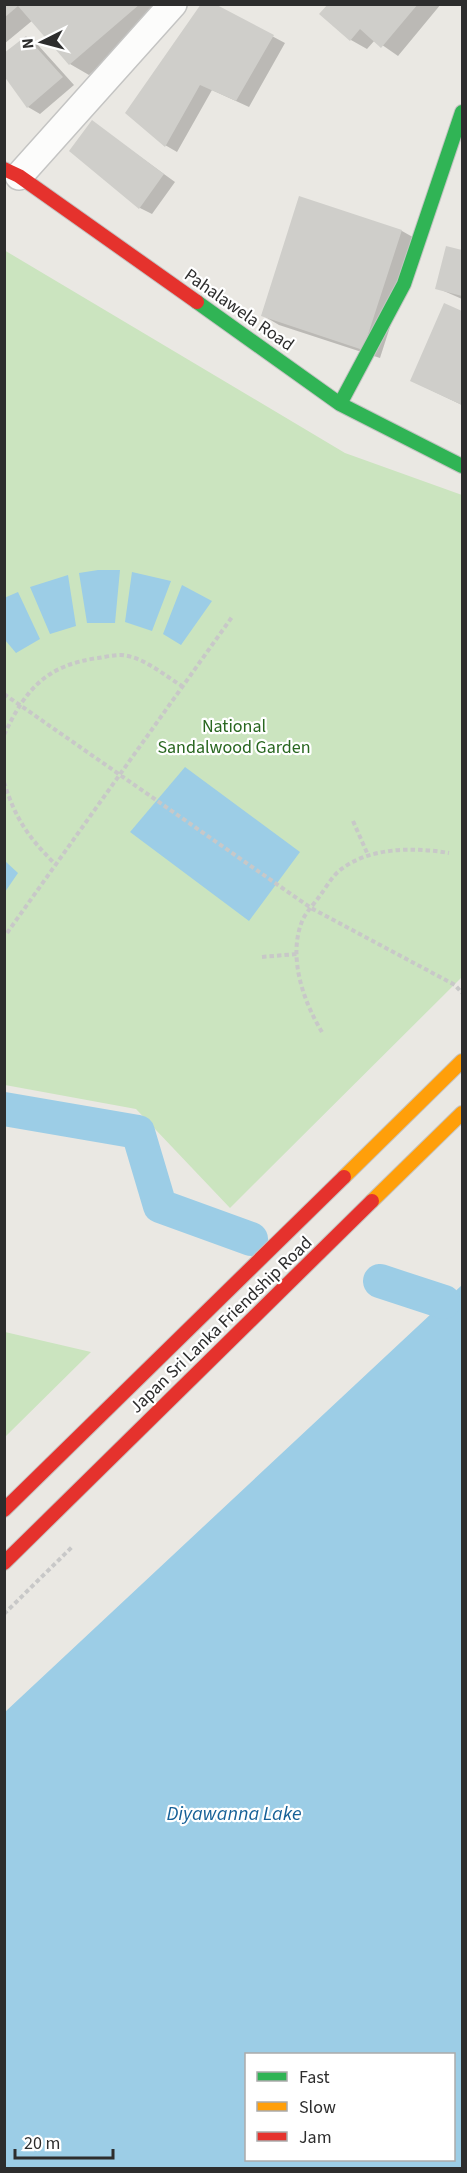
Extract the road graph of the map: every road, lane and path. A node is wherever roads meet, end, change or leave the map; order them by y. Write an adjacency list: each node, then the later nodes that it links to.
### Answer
1 (173, 4): 3 (street)
2 (462, 112): 4 (main road)
3 (12, 173): 4 (main road, Pahalawela Road)
4 (340, 404): 5 (main road, Pahalawela Road)
5 (462, 466)
6 (232, 617): 7 (path)
7 (182, 686): 9 (path); 11 (path)
8 (4, 694): 9 (path)
9 (19, 704): 10 (path); 11 (path)
10 (4, 735)
11 (118, 774): 16 (path); 17 (path)
12 (4, 782): 16 (path)
13 (353, 821): 15 (path)
14 (448, 853): 15 (path)
15 (368, 855): 17 (path)
16 (55, 864): 18 (path)
17 (311, 908): 19 (path); 21 (path)
18 (7, 933)
19 (297, 954): 20 (path); 22 (path)
20 (262, 957)
21 (462, 993)
22 (322, 1032)
23 (462, 1061): 25 (main road, Japan Sri Lanka Friendship Road)
24 (462, 1113): 26 (main road, Japan Sri Lanka Friendship Road)
25 (4, 1510)
26 (4, 1563)

